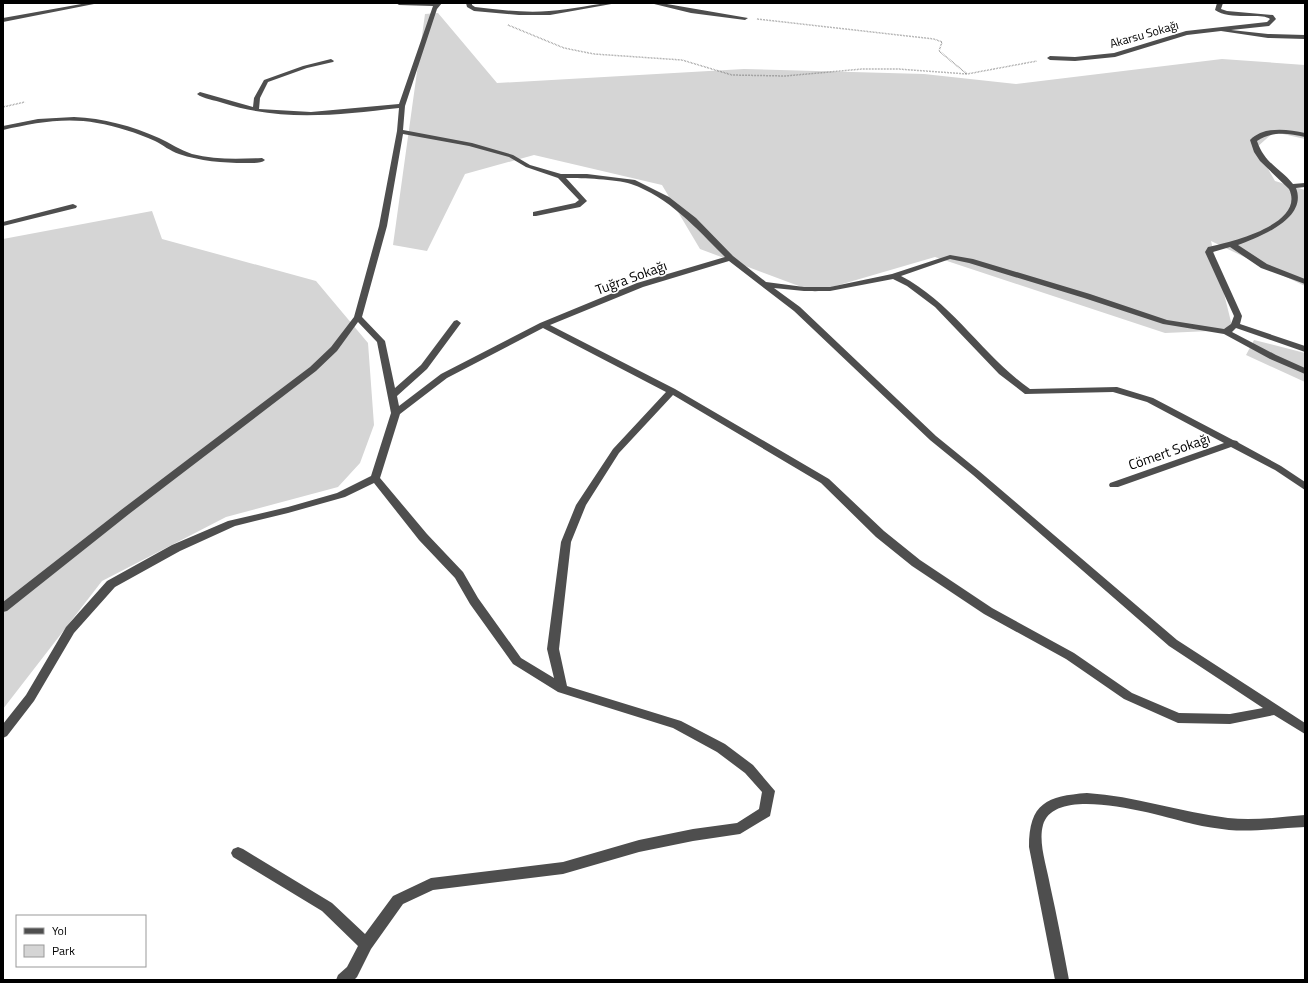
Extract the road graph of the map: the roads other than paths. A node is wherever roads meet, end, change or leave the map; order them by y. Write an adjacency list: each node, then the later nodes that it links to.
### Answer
1 (96, 3): 9 (street)
2 (399, 3): 7 (street)
3 (469, 3): 4 (street)
4 (614, 3)
5 (654, 3): 8 (street)
6 (1220, 3): 10 (street, Akarsu Sokağı)
7 (433, 4): 15 (street)
8 (744, 18)
9 (3, 20)
10 (1222, 29): 11 (street); 12 (street, Akarsu Sokağı)
11 (1305, 37)
12 (1050, 58)
13 (331, 61): 16 (street)
14 (200, 94): 16 (street)
15 (402, 106): 16 (street); 18 (street)
16 (256, 110)
17 (3, 128): 20 (street)
18 (400, 131): 21 (street); 32 (street)
19 (1305, 135): 23 (street)
20 (262, 160)
21 (561, 176): 25 (street); 28 (street)
22 (1305, 185): 23 (street)
23 (1289, 186): 27 (street)
24 (73, 206): 26 (street)
25 (536, 214)
26 (3, 224)
27 (1233, 245): 30 (street); 35 (street)
28 (730, 258): 31 (street); 34 (street, Tuğra Sokağı)
29 (894, 276): 31 (street); 36 (street); 42 (street)
30 (1305, 282)
31 (765, 284): 48 (street)
32 (358, 317): 40 (street); 46 (street)
33 (458, 323): 40 (street)
34 (543, 325): 39 (street); 41 (street, Tuğra Sokağı)
35 (1234, 325): 36 (street); 37 (street)
36 (1226, 332): 38 (street)
37 (1305, 349)
38 (1305, 371)
39 (672, 391): 47 (street); 48 (street)
40 (392, 396): 41 (street)
41 (396, 413): 43 (street)
42 (1234, 443): 44 (street, Cömert Sokağı); 45 (street)
43 (375, 478): 47 (street); 50 (street)
44 (1114, 485)
45 (1305, 487)
46 (3, 608)
47 (562, 689): 53 (street)
48 (1276, 710): 49 (street)
49 (1305, 730)
50 (3, 733)
51 (1305, 821): 55 (street)
52 (238, 853): 53 (street)
53 (366, 944): 54 (street)
54 (343, 980)
55 (1062, 980)

